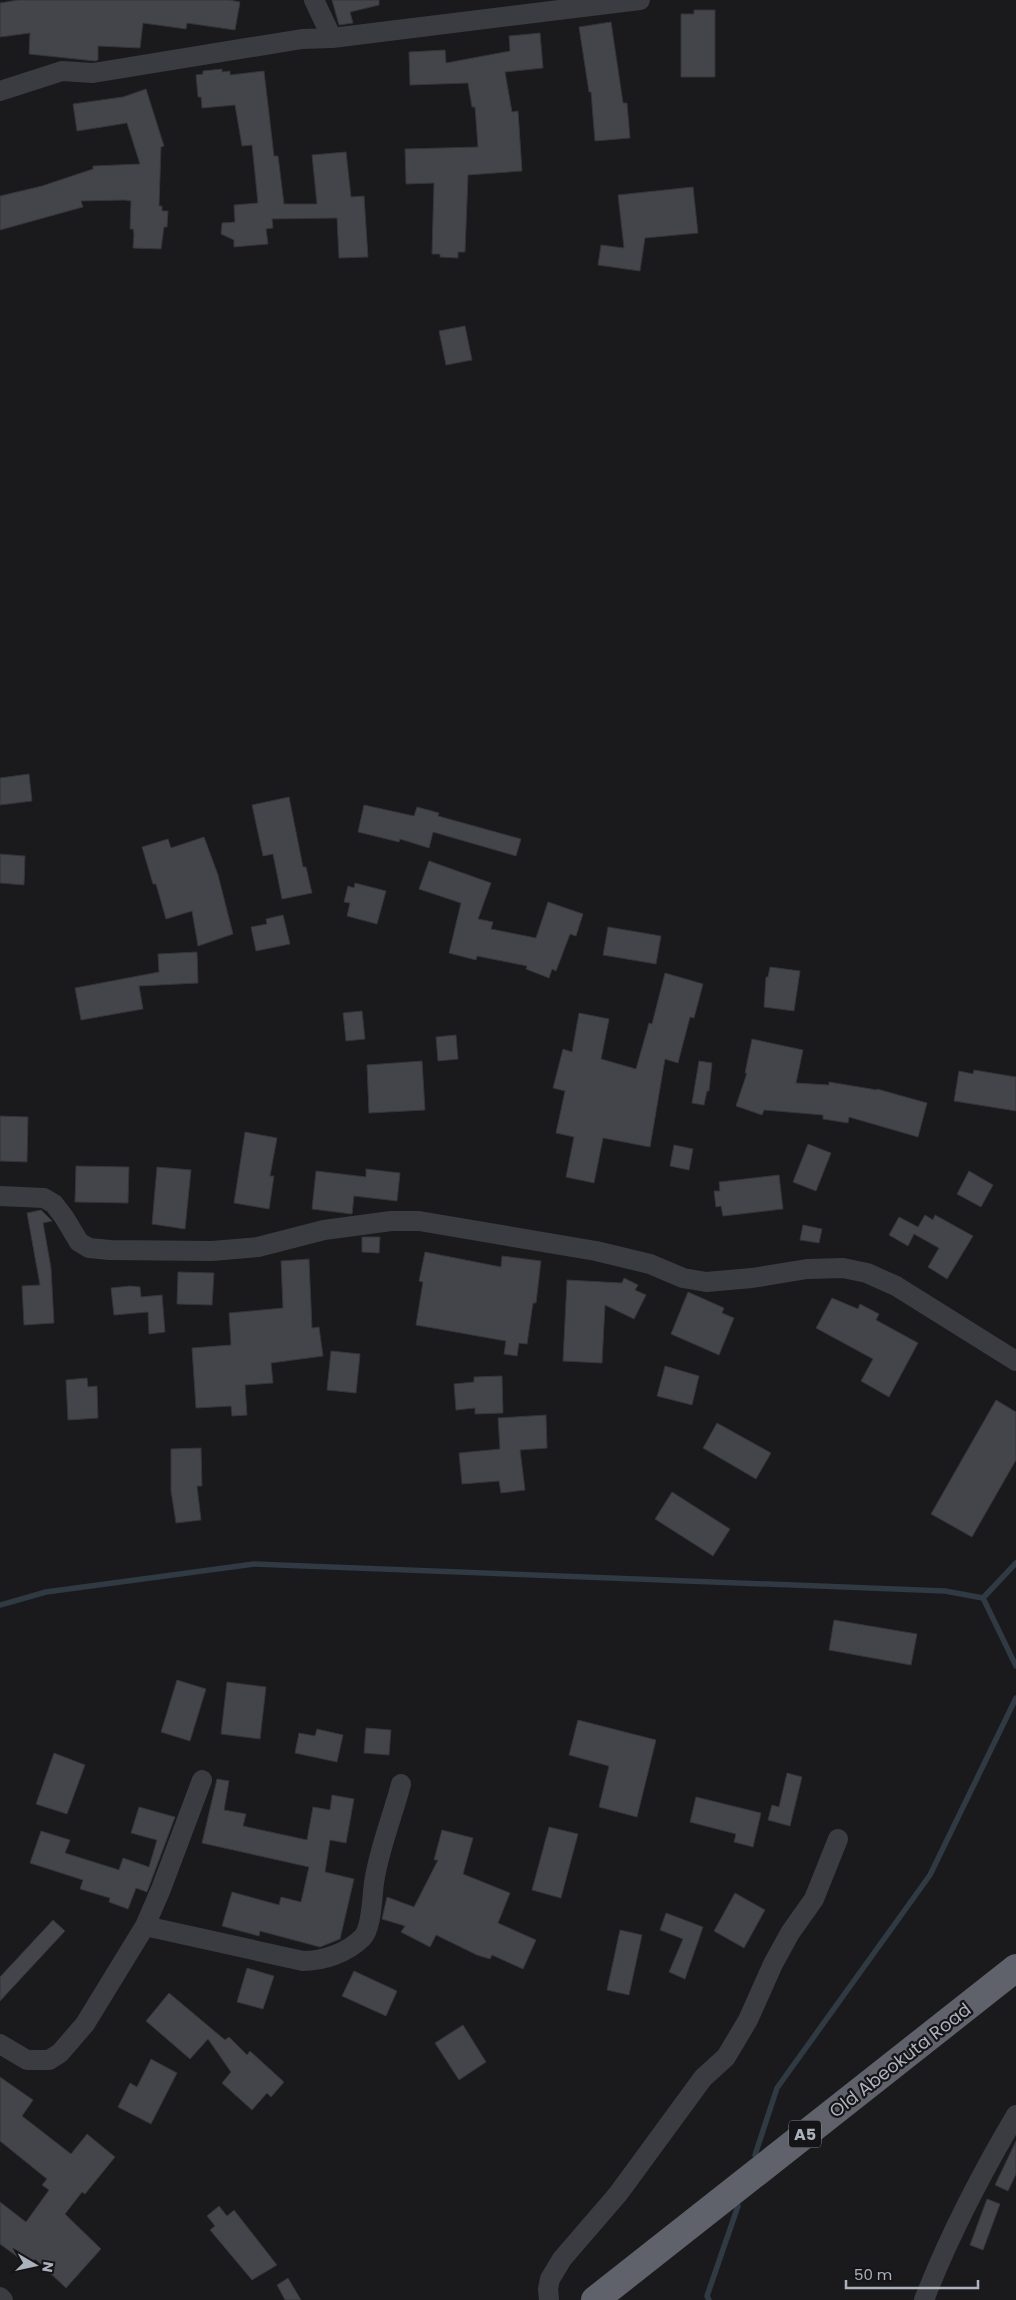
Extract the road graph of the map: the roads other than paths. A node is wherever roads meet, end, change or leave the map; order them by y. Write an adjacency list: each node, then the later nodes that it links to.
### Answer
1 (640, 0): 3 (street)
2 (315, 2): 3 (street); 4 (street)
3 (332, 38): 4 (street)
4 (302, 39): 5 (street)
5 (0, 91)
6 (0, 1196): 7 (street)
7 (1016, 1361)
8 (202, 1780): 11 (street)
9 (401, 1784): 11 (street)
10 (838, 1839): 17 (street)
11 (144, 1926): 13 (street)
12 (1016, 1968): 18 (highway, Old Abeokuta Road / A5)
13 (0, 2044)
14 (1016, 2115): 19 (street)
15 (0, 2297): 16 (street)
16 (3, 2300)
17 (549, 2300)
18 (595, 2300)
19 (924, 2300)

